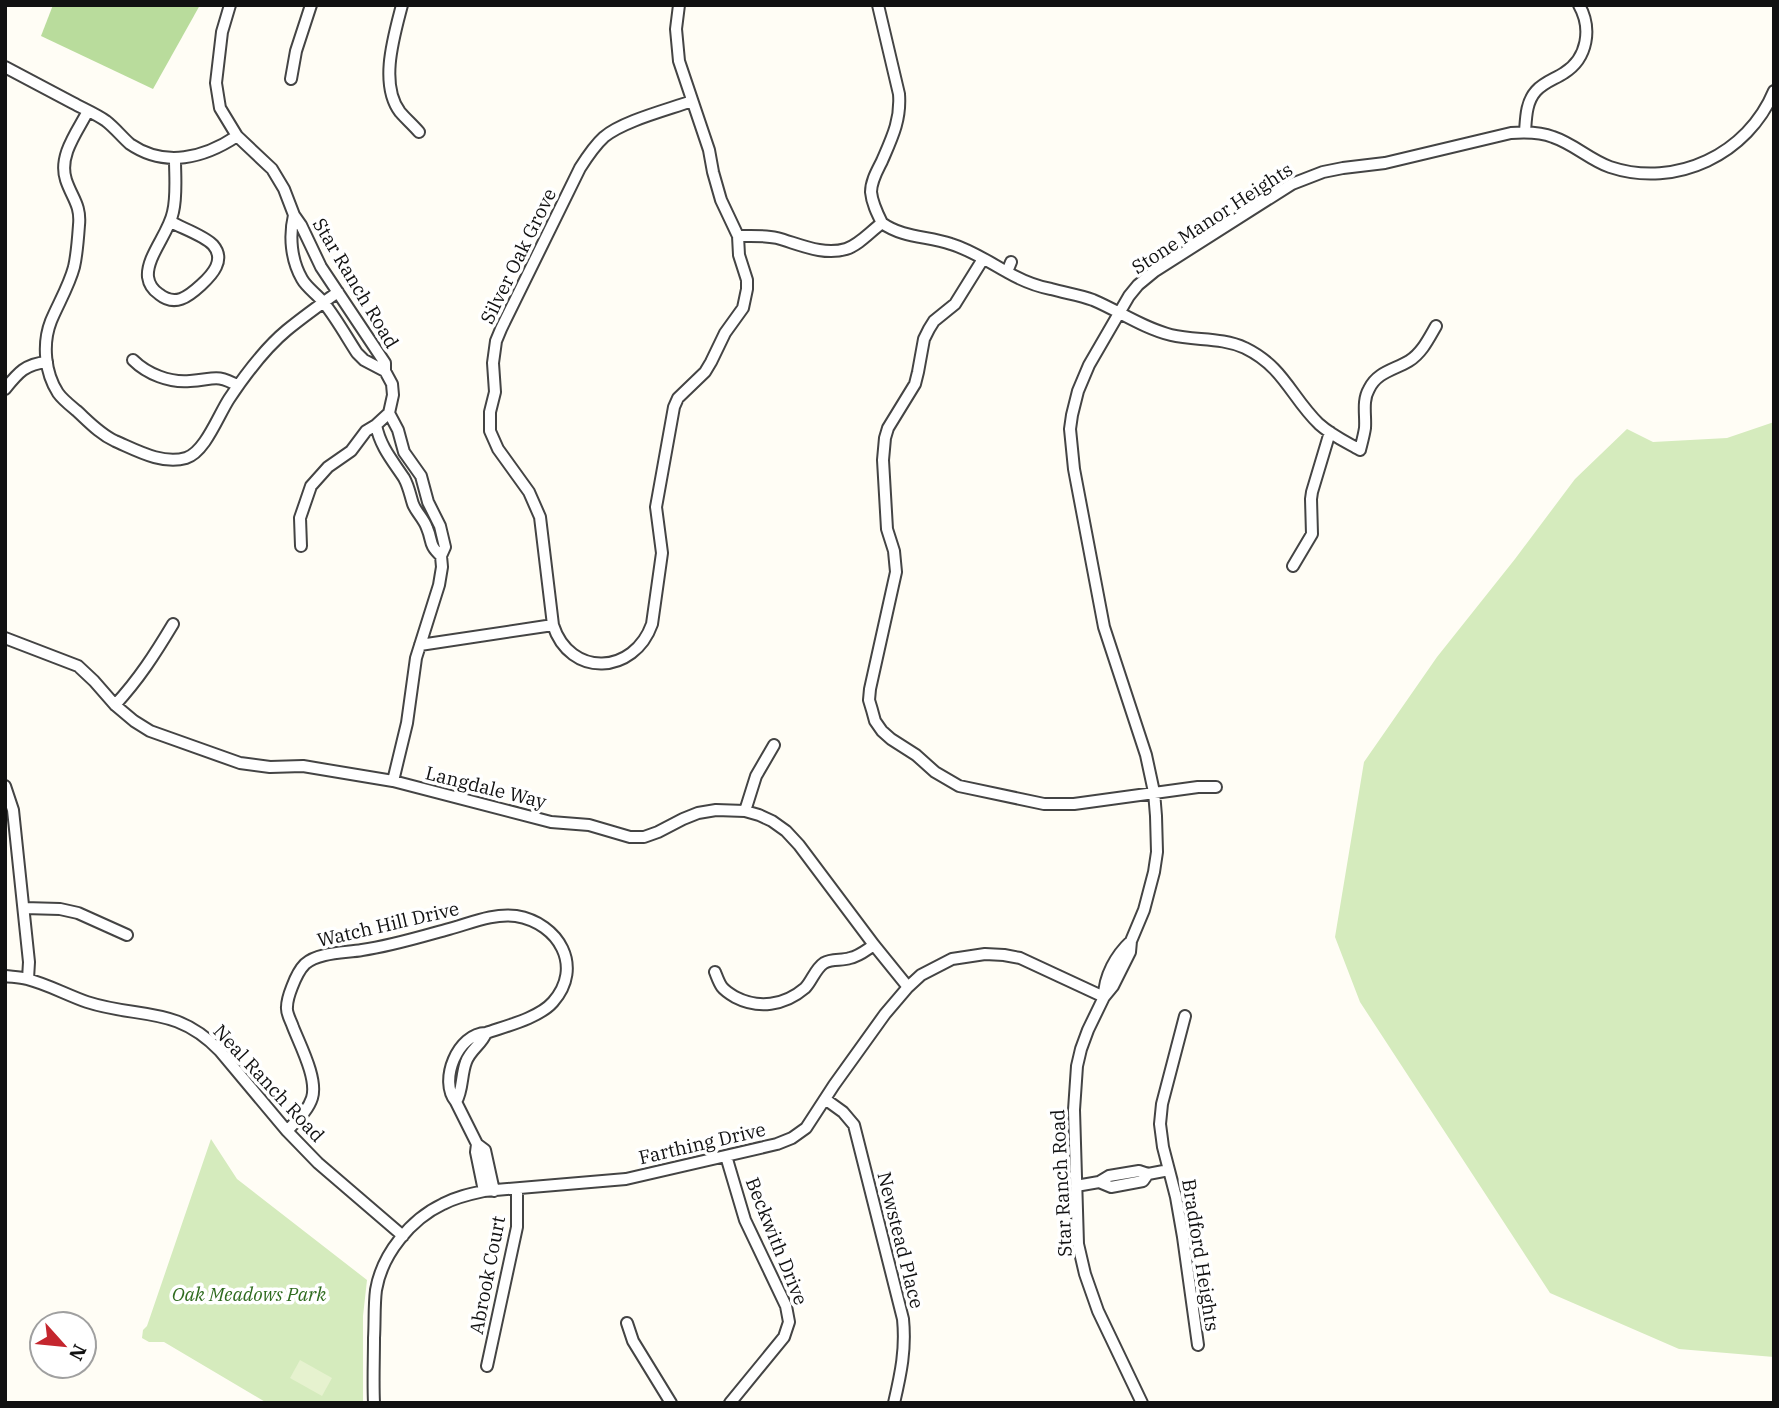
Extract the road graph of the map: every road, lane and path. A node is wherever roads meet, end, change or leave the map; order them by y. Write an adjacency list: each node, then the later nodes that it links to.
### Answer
1 (230, 5): 14 (street, Star Ranch Road)
2 (311, 5): 8 (street)
3 (402, 5): 12 (street)
4 (679, 5): 10 (street, Silver Oak Grove)
5 (878, 5): 18 (street)
6 (1579, 5): 13 (street)
7 (5, 68): 11 (street)
8 (290, 79)
9 (1774, 91): 13 (street, Stone Manor Heights)
10 (692, 101): 19 (street, Silver Oak Grove); 39 (street, Silver Oak Grove)
11 (88, 111): 15 (street); 26 (street)
12 (419, 132)
13 (1525, 132): 23 (street, Stone Manor Heights)
14 (237, 136): 15 (street); 16 (street, Star Ranch Road)
15 (175, 159): 17 (street)
16 (294, 215): 21 (street, Star Ranch Road); 22 (street, Star Ranch Road)
17 (171, 222): 17 (street)
18 (882, 223): 19 (street); 20 (street)
19 (738, 236): 39 (street, Silver Oak Grove)
20 (983, 259): 23 (street); 47 (street)
21 (338, 292): 22 (street); 27 (street, Star Ranch Road)
22 (324, 302): 27 (street, Star Ranch Road); 28 (street)
23 (1118, 314): 32 (street); 47 (street, Stone Manor Heights)
24 (1436, 326): 32 (street)
25 (133, 360): 28 (street)
26 (47, 362): 28 (street); 29 (street)
27 (385, 371): 30 (street, Star Ranch Road)
28 (238, 386)
29 (5, 389)
30 (389, 413): 31 (street); 33 (street, Star Ranch Road)
31 (376, 425): 34 (street); 35 (street)
32 (1330, 432): 37 (street)
33 (404, 452): 34 (street); 36 (street, Star Ranch Road)
34 (391, 460): 36 (street)
35 (300, 546)
36 (441, 556): 41 (street, Star Ranch Road)
37 (1293, 566)
38 (173, 624): 42 (street)
39 (553, 625): 41 (street)
40 (5, 638): 42 (street, Langdale Way)
41 (420, 645): 44 (street, Star Ranch Road)
42 (115, 705): 44 (street, Langdale Way)
43 (774, 745): 48 (street)
44 (393, 781): 48 (street, Langdale Way)
45 (5, 786): 49 (street)
46 (1216, 787): 47 (street)
47 (1154, 792): 56 (street, Stone Manor Heights)
48 (745, 811): 51 (street, Langdale Way)
49 (24, 908): 50 (street); 54 (street)
50 (127, 934)
51 (874, 945): 52 (street); 55 (street, Langdale Way)
52 (715, 972)
53 (5, 976): 54 (street, Neal Ranch Road)
54 (28, 979): 59 (street, Neal Ranch Road)
55 (908, 987): 56 (street, Farthing Drive); 58 (street, Farthing Drive)
56 (1104, 997): 62 (street, Star Ranch Road)
57 (1185, 1016): 61 (street, Bradford Heights)
58 (825, 1098): 60 (street, Farthing Drive); 72 (street, Newstead Place)
59 (287, 1131): 64 (street, Watch Hill Drive); 65 (street, Neal Ranch Road)
60 (726, 1156): 63 (street, Farthing Drive); 71 (street, Beckwith Drive)
61 (1169, 1170): 62 (street, Bradford Heights); 67 (street, Bradford Heights)
62 (1076, 1186): 73 (street, Star Ranch Road)
63 (517, 1190): 64 (street, Farthing Drive); 68 (street, Abrook Court)
64 (489, 1191): 65 (street, Farthing Drive)
65 (403, 1236): 69 (street, Farthing Drive)
66 (627, 1322): 70 (street)
67 (1198, 1345)
68 (487, 1366)
69 (374, 1403)
70 (671, 1403)
71 (730, 1403)
72 (894, 1403)
73 (1142, 1403)

